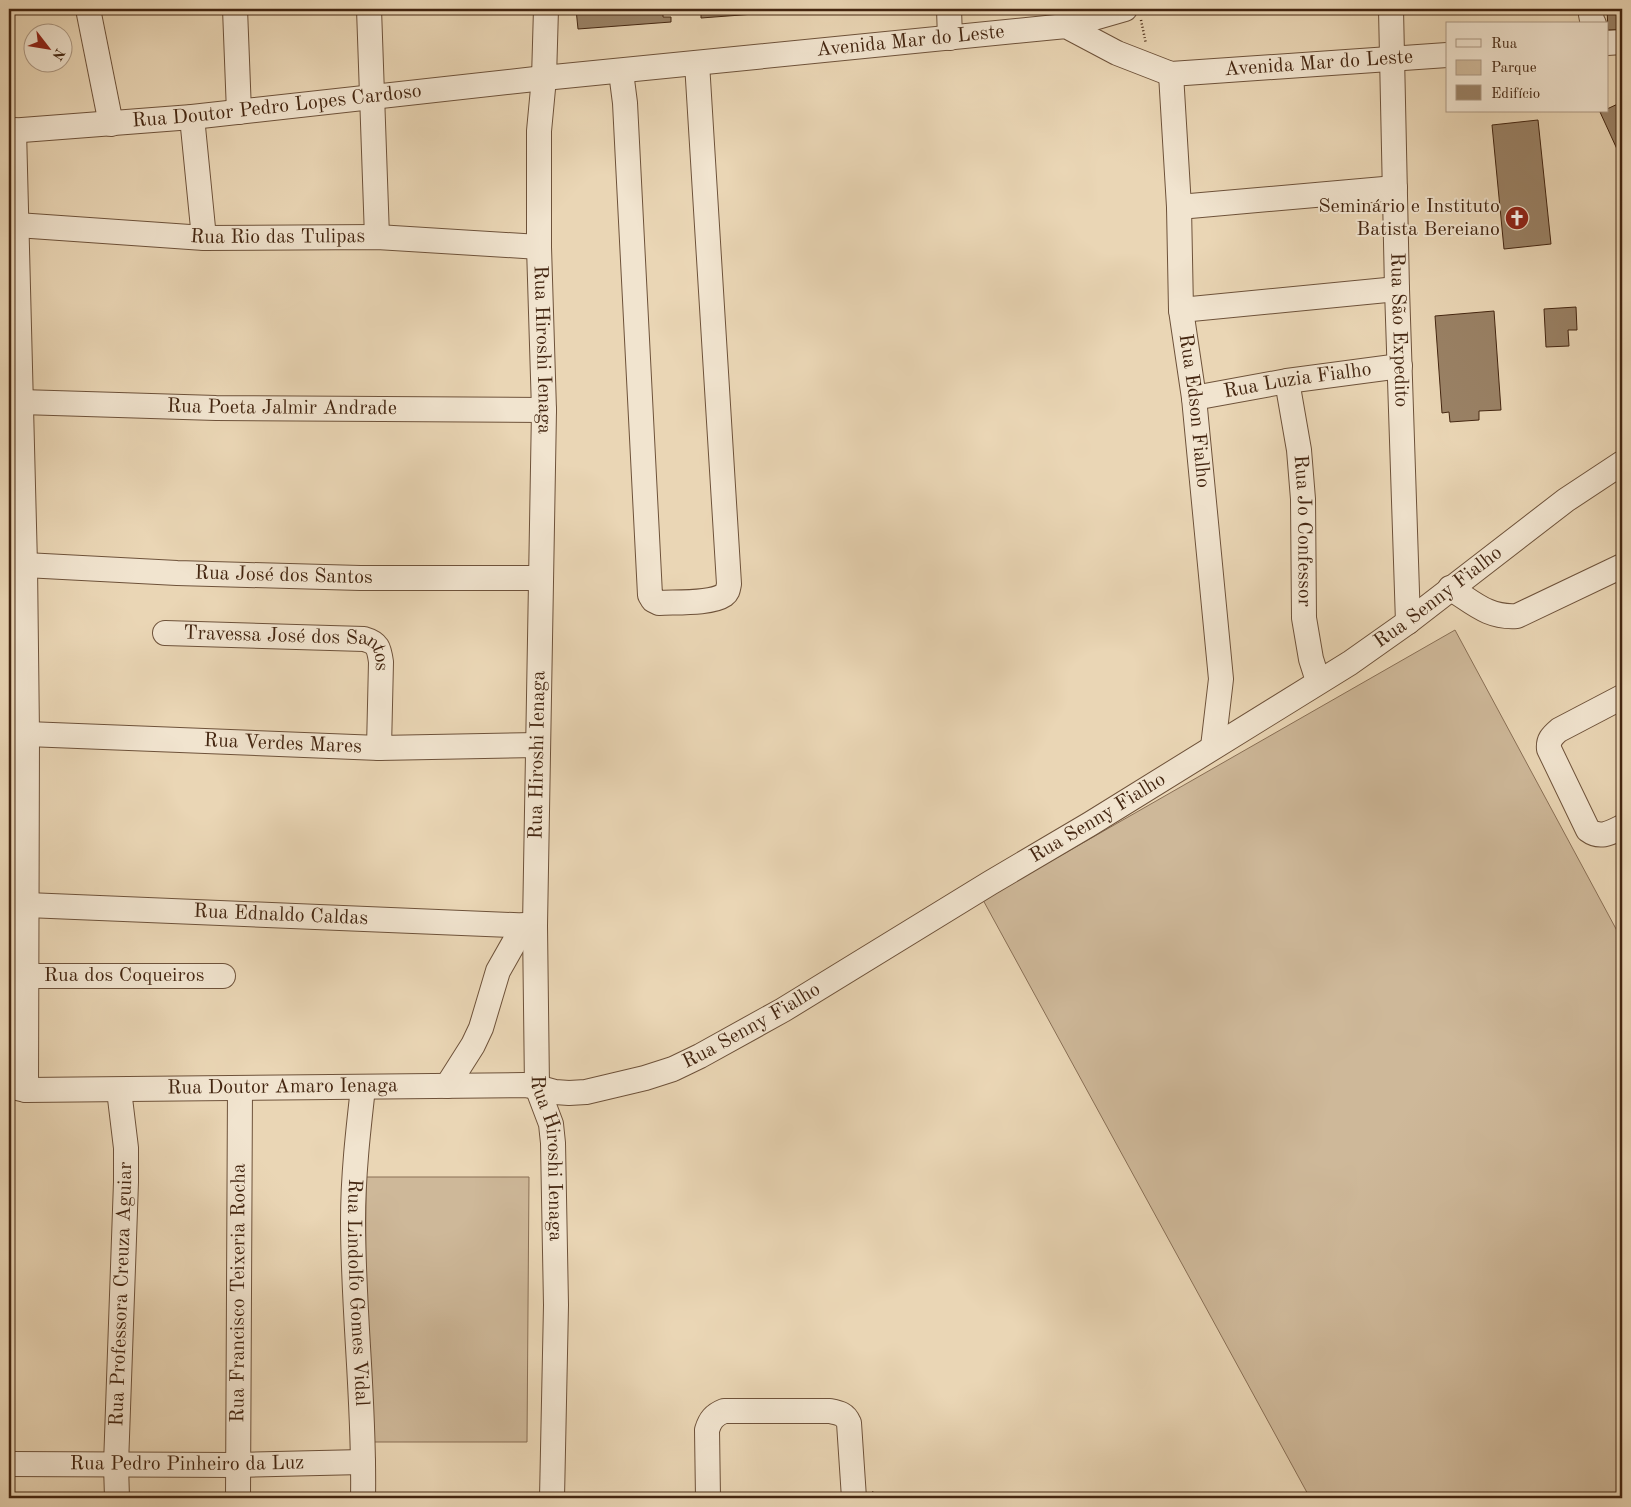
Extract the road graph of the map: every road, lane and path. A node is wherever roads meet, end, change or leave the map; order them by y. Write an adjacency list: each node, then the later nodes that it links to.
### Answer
1 (88, 9): 21 (street)
2 (235, 9): 19 (street)
3 (369, 9): 18 (street)
4 (546, 9): 17 (street, Rua Hiroshi Ienaga)
5 (949, 9): 11 (street)
6 (1391, 9): 13 (street, Rua São Expedito)
7 (1590, 9): 9 (street)
8 (1111, 11): 10 (street)
9 (1593, 22)
10 (1066, 26): 11 (street, Avenida Mar do Leste); 16 (street, Avenida Mar do Leste)
11 (950, 38): 14 (street, Avenida Mar do Leste)
12 (1446, 55): 13 (street, Avenida Mar do Leste)
13 (1393, 59): 16 (street, Avenida Mar do Leste); 23 (street, Rua São Expedito)
14 (697, 63): 15 (street, Avenida Mar do Leste); 15 (street)
15 (621, 72): 17 (street, Avenida Mar do Leste)
16 (1171, 74): 24 (street, Rua Edson Fialho)
17 (544, 78): 18 (street, Rua Doutor Pedro Lopes Cardoso); 28 (street, Rua Hiroshi Ienaga)
18 (371, 99): 19 (street, Rua Doutor Pedro Lopes Cardoso); 26 (street)
19 (239, 112): 20 (street, Rua Doutor Pedro Lopes Cardoso)
20 (192, 117): 21 (street, Rua Doutor Pedro Lopes Cardoso); 27 (street)
21 (111, 124): 22 (street, Rua Doutor Pedro Lopes Cardoso)
22 (11, 130): 25 (street)
23 (1395, 188): 24 (street); 29 (street, Rua São Expedito)
24 (1179, 207): 30 (street, Rua Edson Fialho)
25 (17, 225): 27 (street, Rua Rio das Tulipas); 34 (street)
26 (377, 237): 27 (street, Rua Rio das Tulipas); 28 (street, Rua Rio das Tulipas)
27 (204, 238)
28 (539, 247): 35 (street, Rua Hiroshi Ienaga)
29 (1397, 290): 30 (street); 31 (street, Rua São Expedito)
30 (1181, 310): 33 (street, Rua Edson Fialho)
31 (1400, 366): 32 (street, Rua Luzia Fialho); 41 (street, Rua São Expedito)
32 (1287, 381): 33 (street, Rua Luzia Fialho); 43 (street, Rua Jo Confessor)
33 (1194, 398): 47 (street, Rua Edson Fialho)
34 (21, 402): 35 (street, Rua Poeta Jalmir Andrade); 37 (street)
35 (544, 410): 39 (street, Rua Hiroshi Ienaga)
36 (1622, 463): 40 (street, Rua Senny Fialho)
37 (25, 565): 39 (street, Rua José dos Santos); 45 (street)
38 (1622, 566): 40 (street)
39 (541, 578): 46 (street, Rua Hiroshi Ienaga)
40 (1450, 588): 41 (street, Rua Senny Fialho)
41 (1408, 622): 43 (street, Rua Senny Fialho)
42 (165, 633): 48 (street, Travessa José dos Santos)
43 (1318, 681): 47 (street, Rua Senny Fialho)
44 (1622, 697): 49 (street)
45 (27, 734): 48 (street, Rua Verdes Mares); 50 (street)
46 (538, 745): 48 (street, Rua Verdes Mares); 51 (street, Rua Hiroshi Ienaga)
47 (1214, 747): 55 (street, Rua Senny Fialho)
48 (379, 748)
49 (1622, 827)
50 (27, 905): 51 (street, Rua Ednaldo Caldas); 52 (street)
51 (530, 926): 54 (street); 55 (street, Rua Hiroshi Ienaga)
52 (25, 976): 53 (street, Rua dos Coqueiros); 59 (street)
53 (223, 976)
54 (447, 1086): 55 (street, Rua Doutor Amaro Ienaga); 57 (street, Rua Doutor Amaro Ienaga)
55 (537, 1086): 67 (street, Rua Hiroshi Ienaga)
56 (240, 1088): 57 (street, Rua Doutor Amaro Ienaga); 58 (street, Rua Doutor Amaro Ienaga); 63 (street, Rua Francisco Teixeria Rocha)
57 (363, 1088): 60 (street, Rua Lindolfo Gomes Vidal)
58 (119, 1090): 59 (street, Rua Doutor Amaro Ienaga); 62 (street, Rua Professora Creuza Aguiar)
59 (14, 1091)
60 (364, 1462): 63 (street, Rua Pedro Pinheiro da Luz); 66 (street, Rua Lindolfo Gomes Vidal)
61 (9, 1464): 62 (street, Rua Pedro Pinheiro da Luz)
62 (116, 1465): 63 (street, Rua Pedro Pinheiro da Luz); 64 (street, Rua Professora Creuza Aguiar)
63 (237, 1465): 65 (street, Rua Francisco Teixeria Rocha)
64 (117, 1498)
65 (238, 1498)
66 (363, 1498)
67 (552, 1498)
68 (708, 1498): 69 (street)
69 (854, 1498)

